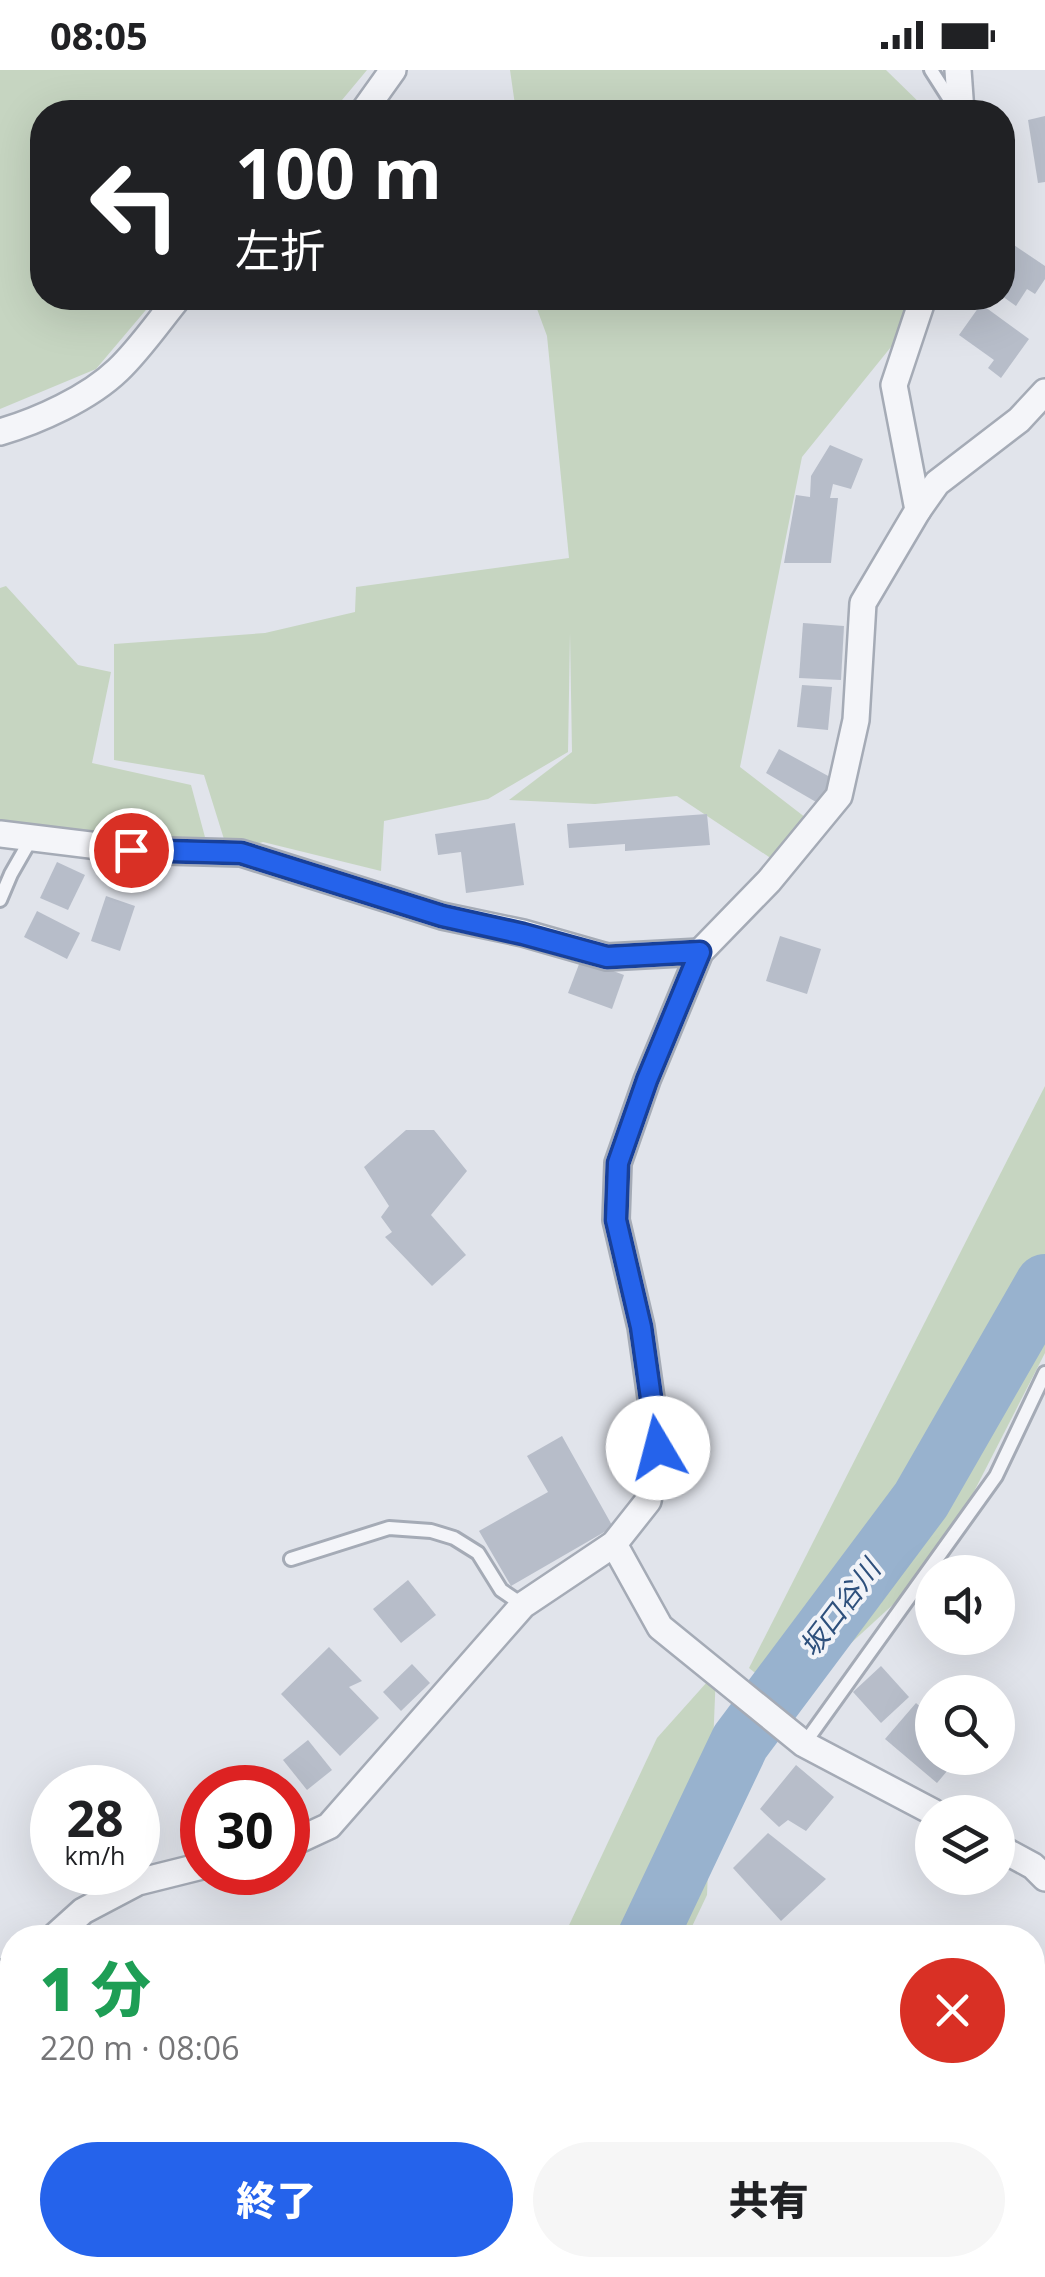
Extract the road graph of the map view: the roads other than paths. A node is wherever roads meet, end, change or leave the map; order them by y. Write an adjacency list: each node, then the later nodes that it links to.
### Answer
1 (393, 70): 4 (street)
2 (931, 70): 5 (lane)
3 (958, 70): 6 (street)
4 (372, 100)
5 (952, 100)
6 (959, 100)
7 (168, 310): 10 (street)
8 (919, 310): 11 (street)
9 (1045, 392): 11 (street)
10 (0, 432)
11 (918, 510): 15 (street)
12 (0, 834): 13 (street)
13 (32, 838): 14 (lane); 15 (street)
14 (0, 900)
15 (700, 952): 17 (street)
16 (1045, 1373): 20 (lane)
17 (614, 1544): 19 (street); 20 (street)
18 (291, 1558): 19 (lane)
19 (523, 1605): 22 (street)
20 (804, 1744): 21 (street)
21 (915, 1803)
22 (310, 1835)
23 (1015, 1855): 24 (street)
24 (1041, 1866)
25 (180, 1872): 26 (street)
26 (68, 1925)

